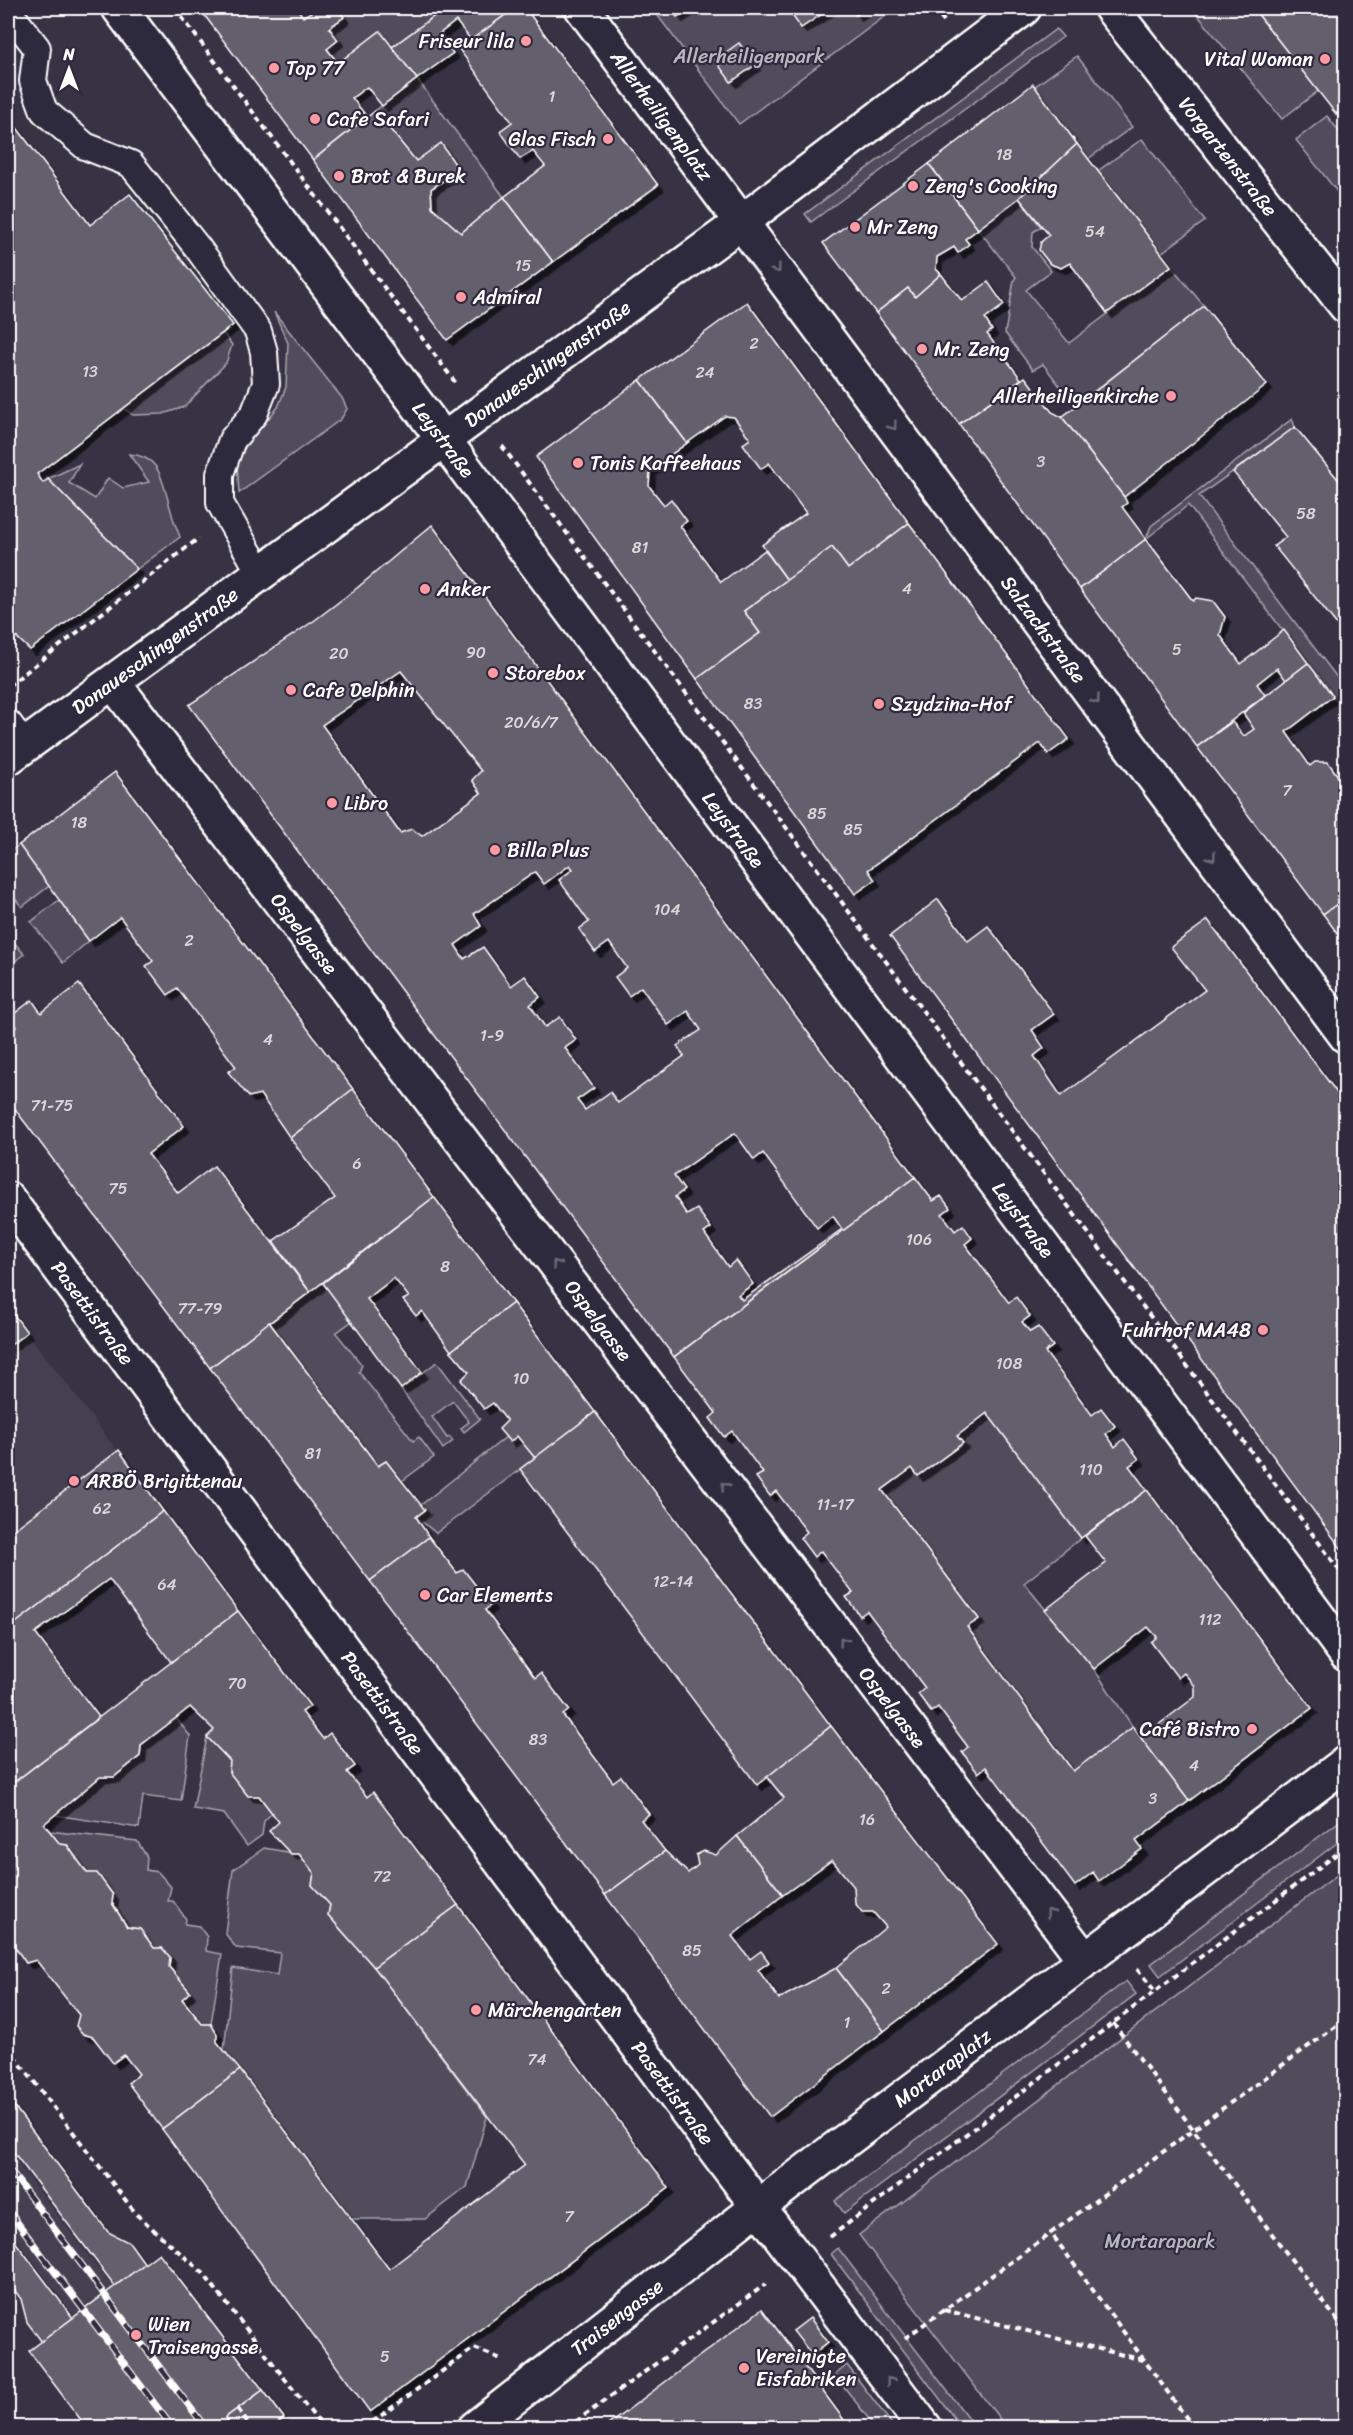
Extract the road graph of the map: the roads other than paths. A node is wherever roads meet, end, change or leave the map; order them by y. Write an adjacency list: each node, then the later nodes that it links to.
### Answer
1 (119, 8): 8 (street, Leystraße)
2 (582, 8): 6 (street, Allerheiligenplatz)
3 (1024, 8): 6 (street, Donaueschingenstraße)
4 (1111, 8): 7 (street, Vorgartenstraße)
5 (8, 11): 9 (lane)
6 (743, 221): 8 (street, Donaueschingenstraße); 12 (street, Salzachstraße, one-way to 12)
7 (1346, 306)
8 (444, 440): 9 (street, Donaueschingenstraße); 14 (street, Leystraße)
9 (261, 574): 10 (street, Donaueschingenstraße)
10 (113, 682): 11 (street, Donaueschingenstraße); 16 (street, Ospelgasse, one-way to 10)
11 (13, 742)
12 (1346, 1036)
13 (8, 1199): 17 (street, Pasettistraße)
14 (1346, 1654)
15 (1346, 1763): 16 (street, Mortaraplatz)
16 (1085, 1960): 17 (street, Mortaraplatz)
17 (758, 2207): 18 (street, Traisengasse); 19 (street, one-way to 17)
18 (475, 2427)
19 (925, 2427)

